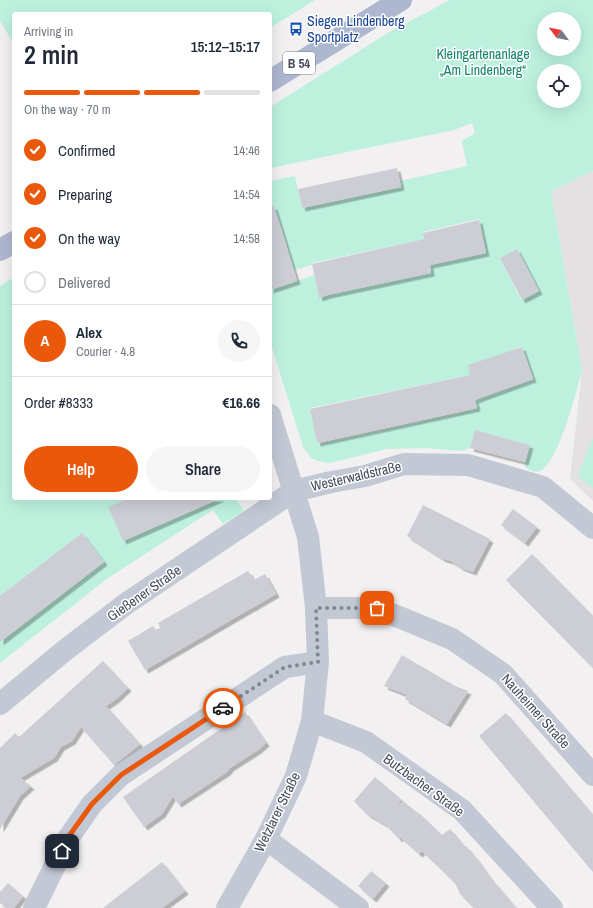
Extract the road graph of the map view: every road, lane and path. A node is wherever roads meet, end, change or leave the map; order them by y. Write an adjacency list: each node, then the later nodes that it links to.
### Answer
1 (401, 0): 2 (main road, B 54)
2 (272, 80)
3 (12, 243): 4 (main road)
4 (0, 250)
5 (272, 421): 6 (street, Wetzlarer Straße)
6 (294, 492): 7 (street, Westerwaldstraße); 8 (street, Wetzlarer Straße); 10 (street, Gießener Straße)
7 (593, 528)
8 (316, 608): 9 (street, Wetzlarer Straße); 12 (street, Nauheimer Straße)
9 (318, 662): 11 (street, Wetzlarer Straße); 14 (street)
10 (0, 704)
11 (312, 721): 13 (street, Wetzlarer Straße); 17 (street, Butzbacher Straße)
12 (593, 775)
13 (266, 839): 15 (street, Wetzlarer Straße); 16 (street)
14 (34, 908)
15 (227, 908)
16 (358, 908)
17 (552, 908)

